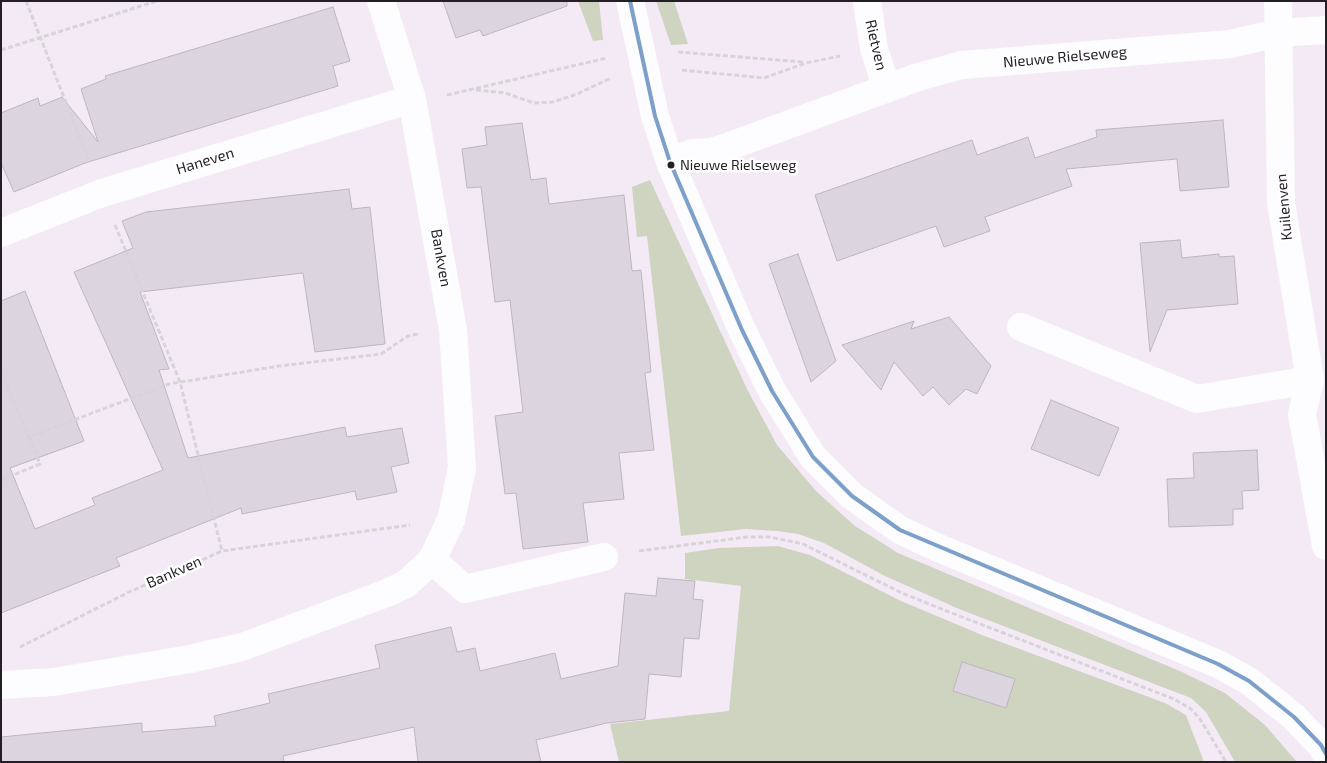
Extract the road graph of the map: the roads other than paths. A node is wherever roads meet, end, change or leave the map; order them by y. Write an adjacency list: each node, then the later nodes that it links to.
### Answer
1 (381, 1): 8 (street, Bankven)
2 (630, 1): 9 (street)
3 (867, 1): 7 (street, Rietven)
4 (1278, 1): 6 (street, Kuilenven)
5 (1326, 30): 6 (street, Nieuwe Rielseweg)
6 (1278, 33): 7 (street, Nieuwe Rielseweg); 12 (street, Kuilenven)
7 (887, 89): 9 (street, Nieuwe Rielseweg)
8 (412, 99): 10 (street, Haneven); 15 (street, Bankven)
9 (670, 162): 17 (street)
10 (1, 233)
11 (1021, 327): 12 (street)
12 (1310, 380): 13 (street, Kuilenven)
13 (1326, 546)
14 (604, 557): 15 (street)
15 (432, 560): 16 (street, Bankven)
16 (1, 685)
17 (1326, 754)

